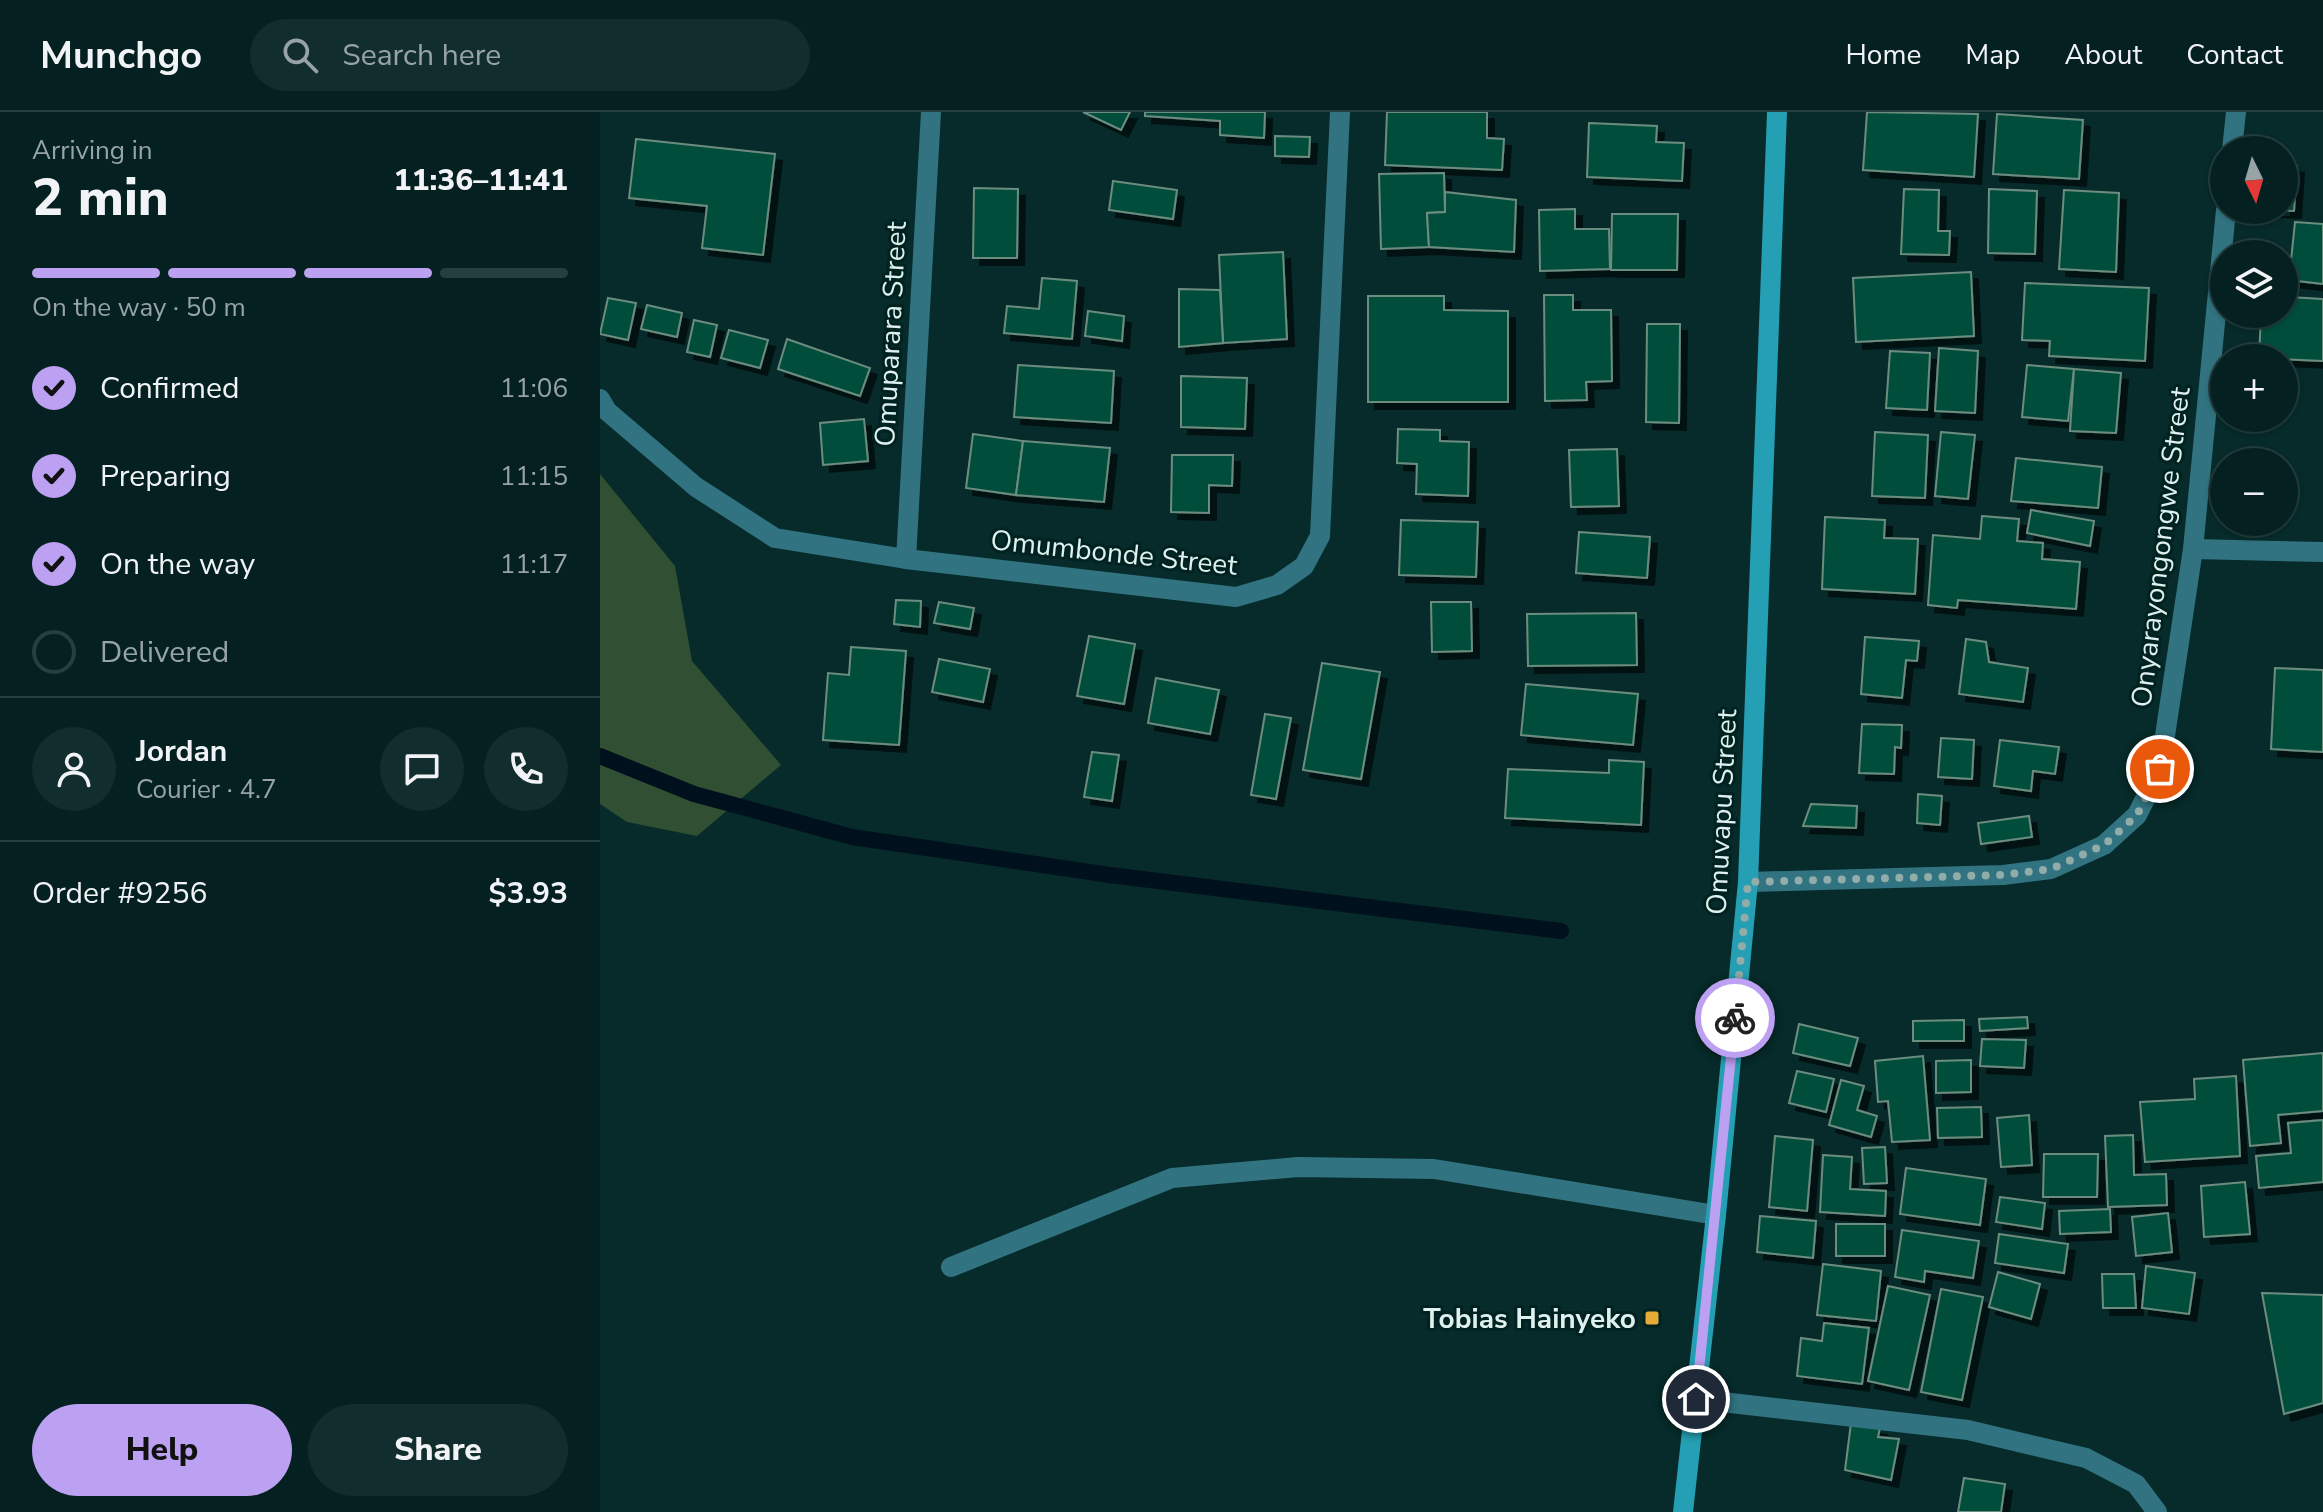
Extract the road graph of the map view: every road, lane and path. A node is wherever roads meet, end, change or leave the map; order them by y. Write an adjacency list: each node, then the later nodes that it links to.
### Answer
1 (931, 112): 10 (street, Omuparara Street)
2 (1340, 112): 10 (street, Omumbonde Street)
3 (1777, 112): 11 (street, Omuvapu Street)
4 (2236, 112): 5 (street)
5 (2233, 136)
6 (2225, 224): 8 (street, Onyarayongongwe Street)
7 (600, 399): 10 (street, Omumbonde Street)
8 (2193, 549): 9 (street); 11 (street, Onyarayongongwe Street)
9 (2323, 552)
10 (906, 559)
11 (1748, 882): 12 (street, Omuvapu Street)
12 (1716, 1215): 13 (street); 14 (street, Omuvapu Street)
13 (951, 1267)
14 (1696, 1399): 15 (street, Omuvapu Street); 16 (street)
15 (1683, 1512)
16 (2157, 1512)

